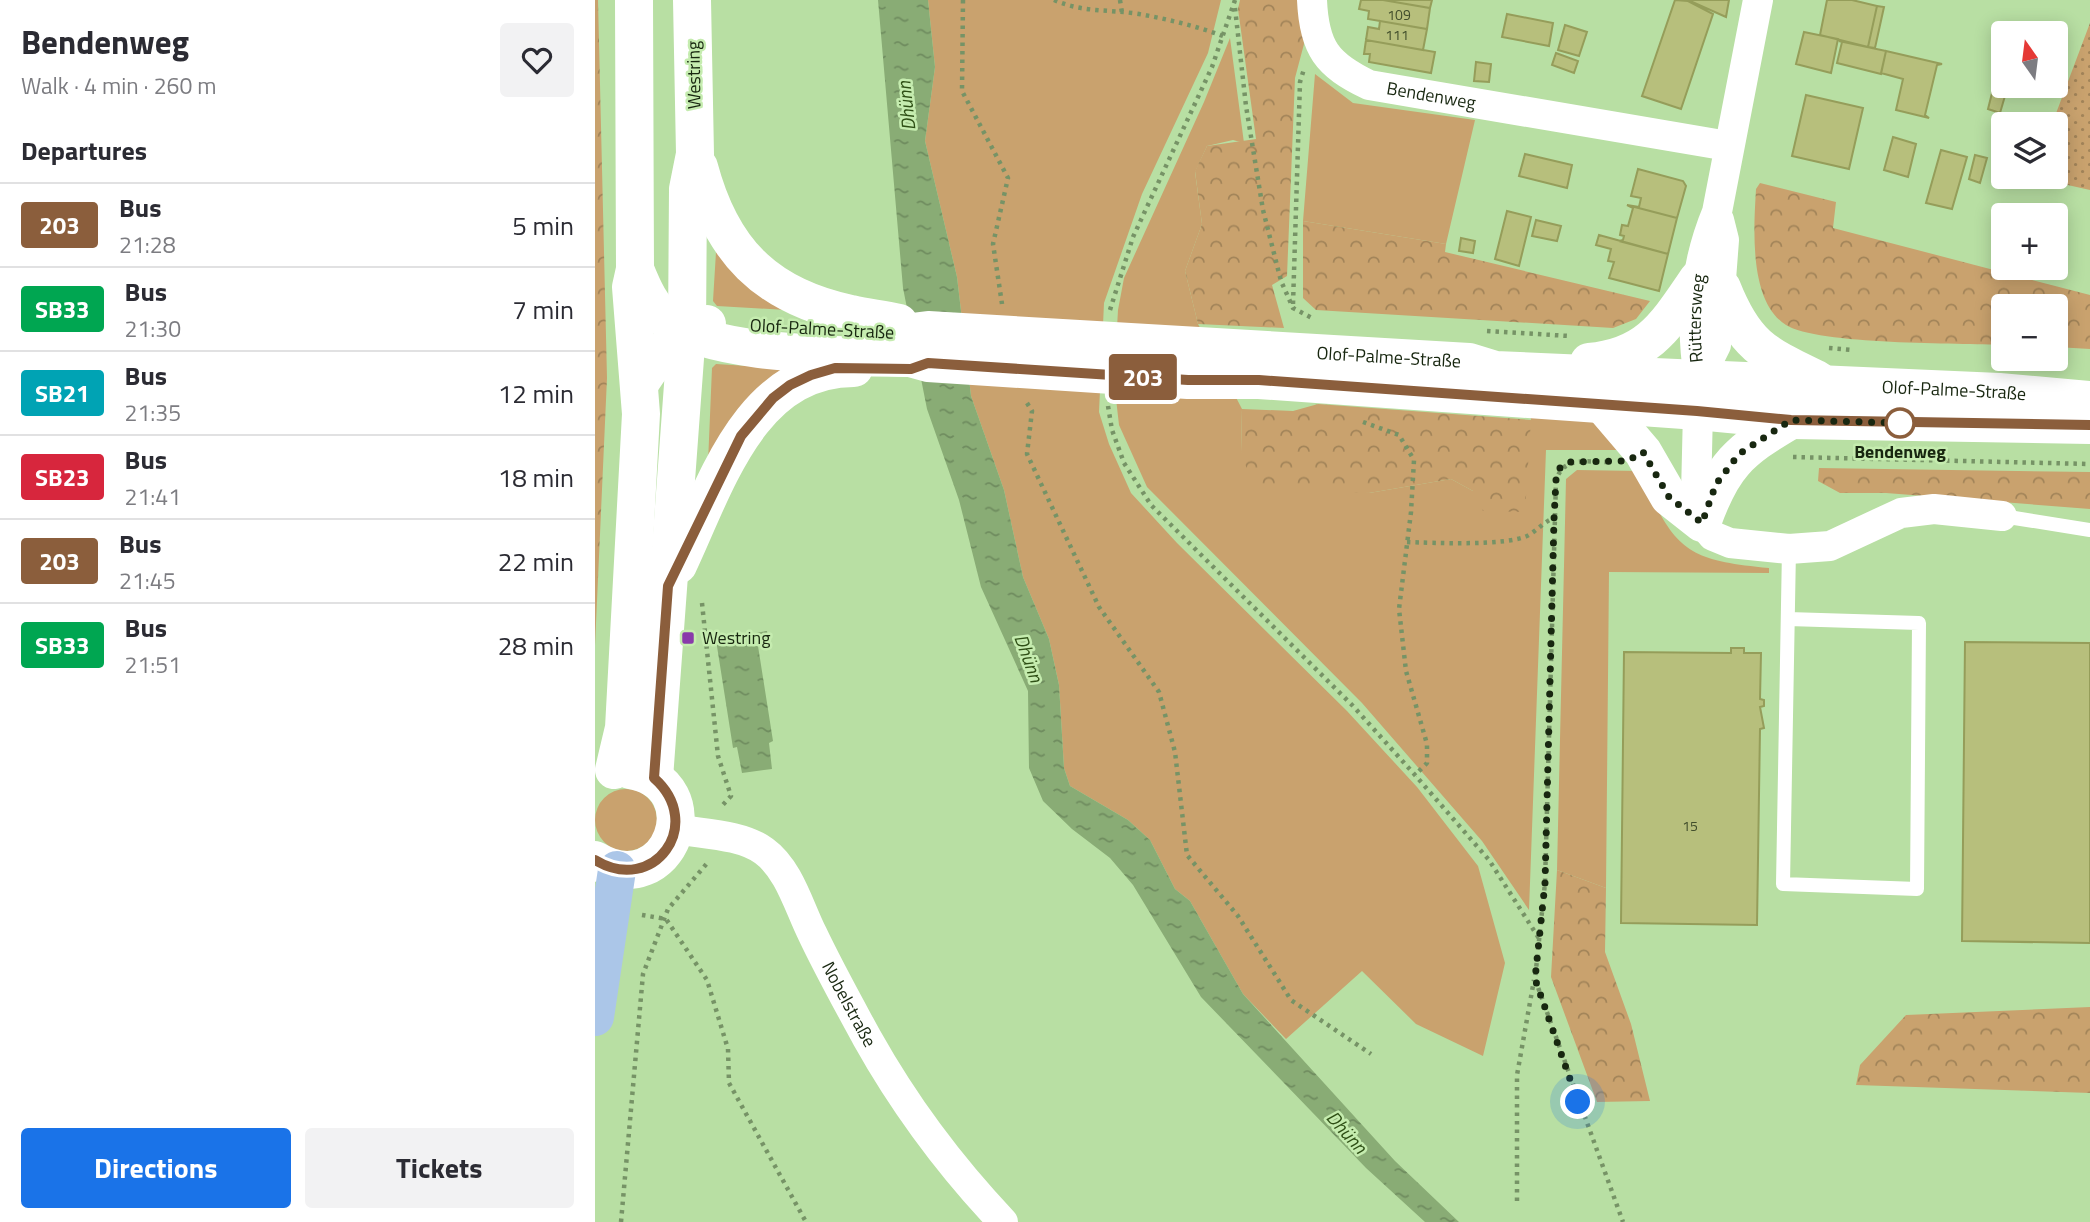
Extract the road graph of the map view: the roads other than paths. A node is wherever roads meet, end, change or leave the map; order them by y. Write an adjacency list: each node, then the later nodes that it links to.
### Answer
1 (634, 0): 7 (main road)
2 (692, 0): 6 (main road, Westring)
3 (1312, 0): 5 (street, Bendenweg)
4 (1758, 0): 5 (street, Rüttersweg)
5 (1728, 146): 8 (street, Rüttersweg)
6 (695, 155): 9 (main road, Westring); 10 (main road)
7 (635, 269): 9 (main road); 14 (main road)
8 (1710, 284): 12 (main road); 15 (main road); 16 (street, Rüttersweg)
9 (687, 331): 10 (main road, Olof-Palme-Straße); 14 (main road, Olof-Palme-Straße); 25 (main road, Westring)
10 (793, 340): 11 (main road, Olof-Palme-Straße); 11 (main road); 25 (main road)
11 (928, 347): 13 (main road, Olof-Palme-Straße)
12 (1469, 362): 13 (main road, Olof-Palme-Straße); 16 (main road, Olof-Palme-Straße)
13 (1260, 365): 18 (main road, Olof-Palme-Straße)
14 (640, 383): 27 (main road)
15 (1833, 387): 16 (main road, Olof-Palme-Straße); 17 (main road, Olof-Palme-Straße)
16 (1698, 395): 18 (main road, Olof-Palme-Straße); 20 (main road, Olof-Palme-Straße); 22 (street)
17 (2090, 400)
18 (1602, 404): 22 (main road)
19 (2090, 425): 20 (main road, Olof-Palme-Straße)
20 (1790, 438): 22 (main road)
21 (2002, 516): 23 (lane); 24 (street)
22 (1702, 523): 24 (street)
23 (2090, 530)
24 (1790, 549): 26 (lane)
25 (684, 589): 28 (main road, Westring)
26 (1788, 619): 26 (lane)
27 (605, 775): 28 (main road)
28 (654, 778): 29 (main road)
29 (675, 830): 30 (main road); 32 (street, Nobelstraße)
30 (606, 865): 31 (main road)
31 (595, 1017)
32 (1003, 1222)

